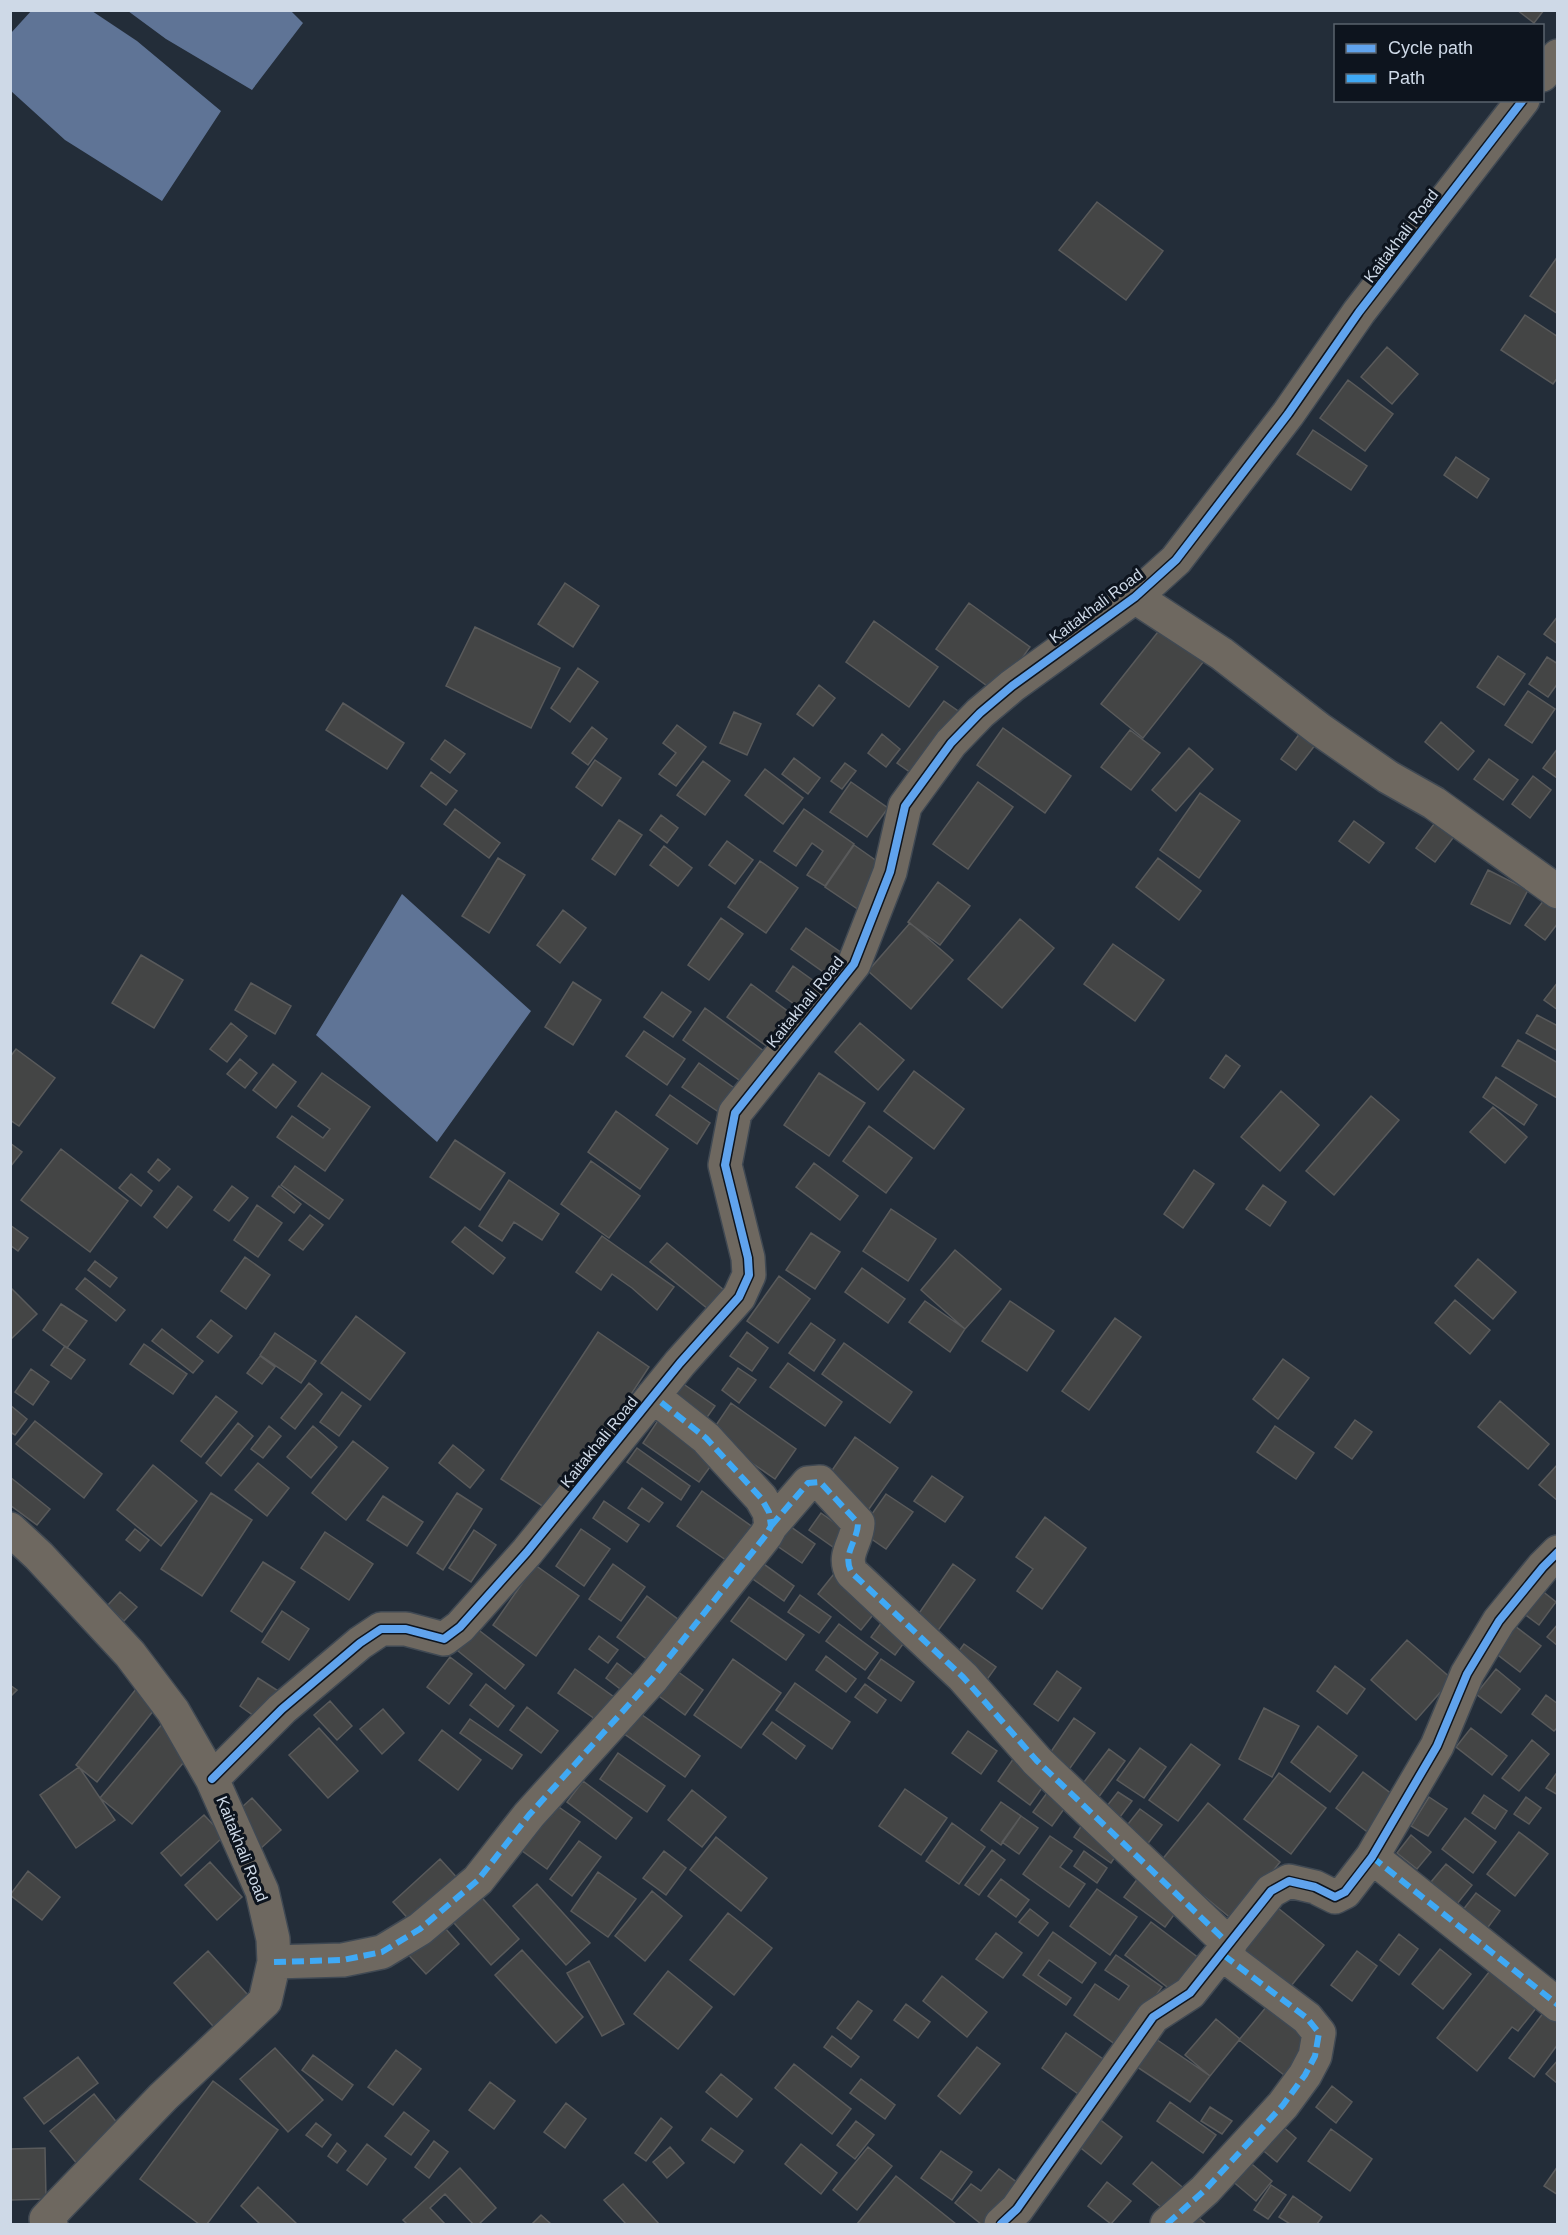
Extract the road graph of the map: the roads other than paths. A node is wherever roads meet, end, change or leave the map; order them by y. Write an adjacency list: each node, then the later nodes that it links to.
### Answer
1 (1557, 56): 2 (street)
2 (1544, 72)
3 (1521, 102): 4 (street, Kaitakhali Road)
4 (1135, 597): 5 (street); 6 (street, Kaitakhali Road)
5 (1557, 892)
6 (654, 1396): 7 (street); 10 (street, Kaitakhali Road)
7 (771, 1526): 12 (street); 13 (street)
8 (10, 1529): 10 (street)
9 (1557, 1552): 11 (street)
10 (212, 1779): 13 (street, Kaitakhali Road)
11 (1372, 1857): 12 (street); 14 (street)
12 (1226, 1949): 16 (street); 17 (street)
13 (274, 1962): 15 (street, Kaitakhali Road)
14 (1557, 2005)
15 (51, 2224)
16 (1001, 2224)
17 (1167, 2224)

